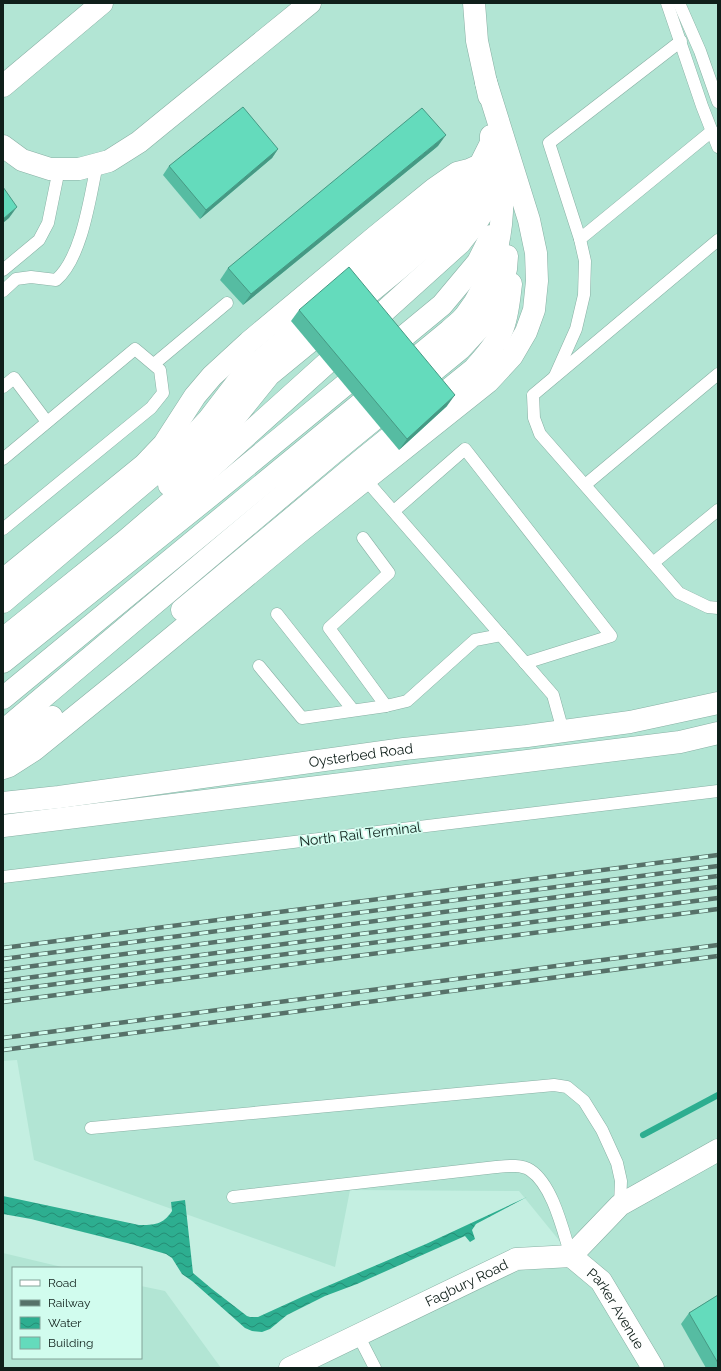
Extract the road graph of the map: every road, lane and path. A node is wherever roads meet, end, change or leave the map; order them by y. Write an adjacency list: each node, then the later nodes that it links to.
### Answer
1 (102, 3): 8 (street)
2 (310, 3): 15 (street)
3 (474, 3): 7 (street)
4 (667, 3): 6 (lane)
5 (679, 3): 9 (lane)
6 (681, 41): 11 (lane); 19 (lane)
7 (486, 82): 10 (street); 30 (street)
8 (3, 86)
9 (718, 102)
10 (493, 117): 13 (street); 41 (street)
11 (712, 131): 14 (lane); 19 (lane)
12 (3, 146): 16 (street)
13 (494, 146): 17 (street); 37 (street); 38 (street); 43 (street); 44 (street)
14 (718, 148)
15 (97, 164): 16 (street); 22 (lane)
16 (59, 169): 21 (lane)
17 (502, 187): 18 (street); 47 (street)
18 (509, 239): 51 (street); 54 (street)
19 (580, 239): 26 (lane)
20 (718, 240): 26 (lane)
21 (3, 270)
22 (3, 291)
23 (227, 303): 24 (lane)
24 (154, 364): 28 (lane); 34 (lane)
25 (718, 374): 31 (lane)
26 (553, 378): 31 (lane)
27 (3, 387): 28 (lane)
28 (47, 422): 29 (lane)
29 (3, 459)
30 (366, 480): 33 (lane); 55 (street)
31 (585, 485): 36 (lane)
32 (718, 510): 36 (lane)
33 (394, 511): 42 (lane); 45 (lane)
34 (3, 529)
35 (363, 538): 49 (lane)
36 (653, 563): 39 (lane)
37 (3, 580)
38 (3, 602)
39 (718, 608)
40 (277, 614): 50 (lane)
41 (3, 622)
42 (501, 635): 45 (lane); 49 (lane)
43 (3, 639)
44 (3, 662)
45 (525, 662): 52 (lane)
46 (260, 666): 50 (lane)
47 (3, 698)
48 (718, 703): 52 (street, Oysterbed Road)
49 (386, 706): 50 (lane)
50 (353, 710)
51 (3, 731)
52 (563, 731): 57 (street, Oysterbed Road)
53 (718, 733): 58 (street, Oysterbed Road)
54 (3, 749)
55 (3, 768)
56 (718, 791): 59 (lane, North Rail Terminal)
57 (3, 803)
58 (3, 826)
59 (3, 878)
60 (91, 1128): 63 (lane)
61 (718, 1150): 63 (street)
62 (233, 1197): 64 (lane)
63 (620, 1205): 64 (street)
64 (572, 1256): 65 (street, Fagbury Road); 68 (street, Parker Avenue)
65 (358, 1335): 66 (street, Fagbury Road); 67 (lane)
66 (290, 1368)
67 (375, 1368)
68 (653, 1368)

